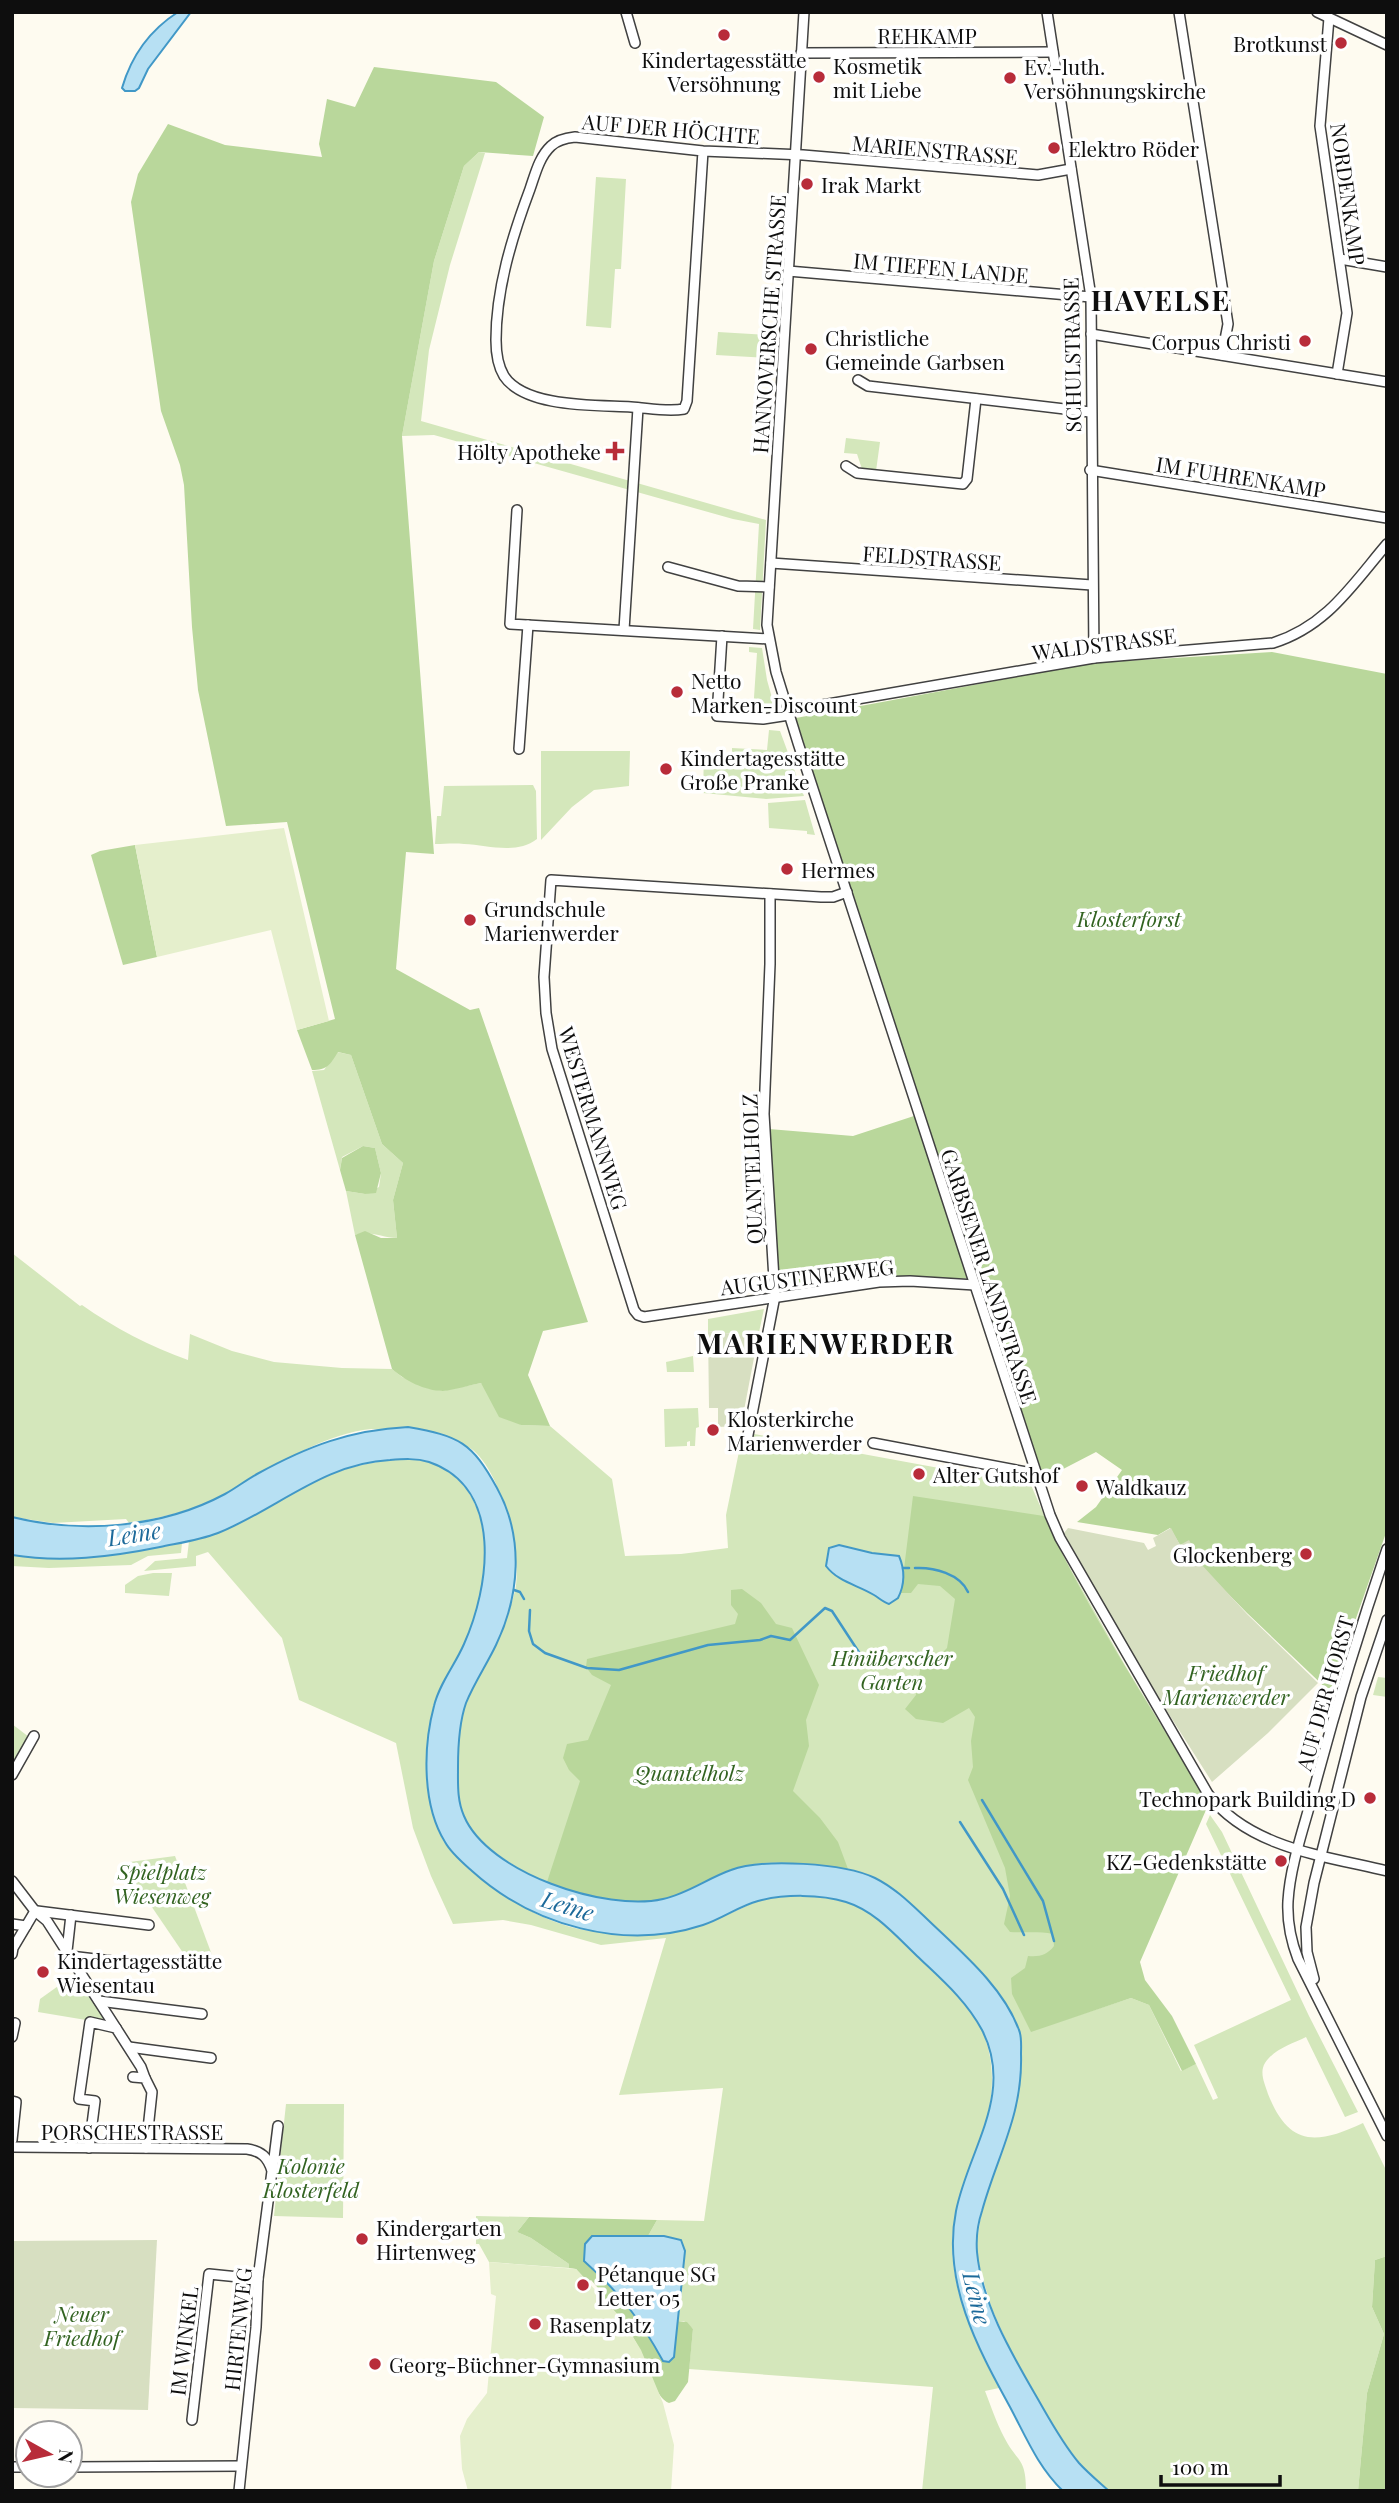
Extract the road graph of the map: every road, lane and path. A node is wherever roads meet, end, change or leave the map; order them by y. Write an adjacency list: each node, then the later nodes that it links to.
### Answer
1 (626, 12): 7 (street)
2 (804, 12): 10 (street, HANNOVERSCHE STRASSE)
3 (1047, 12): 9 (street, SCHULSTRASSE)
4 (1179, 12): 19 (street)
5 (1317, 12): 6 (street)
6 (1329, 18): 8 (street); 14 (street, NORDENKAMP)
7 (635, 43)
8 (1387, 46)
9 (1053, 52): 10 (street, REHKAMP); 13 (street, SCHULSTRASSE)
10 (801, 53): 12 (street, HANNOVERSCHE STRASSE)
11 (703, 151): 12 (street, AUF DER HÖCHTE); 24 (street, AUF DER HÖCHTE); 24 (street, AUF DER HÖCHTE)
12 (796, 155): 13 (street, MARIENSTRASSE); 16 (street, HANNOVERSCHE STRASSE)
13 (1071, 169): 17 (street, SCHULSTRASSE)
14 (1340, 259): 15 (street); 20 (street, NORDENKAMP)
15 (1387, 267)
16 (788, 271): 17 (street, IM TIEFEN LANDE); 31 (street, HANNOVERSCHE STRASSE)
17 (1091, 297): 18 (street, SCHULSTRASSE)
18 (1091, 334): 19 (street); 25 (street, SCHULSTRASSE)
19 (1222, 355): 20 (street)
20 (1338, 374): 22 (street)
21 (858, 380): 23 (street)
22 (1387, 382)
23 (976, 399): 25 (street); 26 (street)
24 (638, 408): 36 (street)
25 (1090, 412): 27 (street, SCHULSTRASSE)
26 (846, 466)
27 (1090, 470): 29 (street, IM FUHRENKAMP); 33 (street, SCHULSTRASSE)
28 (517, 510): 35 (street)
29 (1387, 517)
30 (1387, 544): 39 (street, WALDSTRASSE)
31 (771, 564): 33 (street, FELDSTRASSE); 34 (street, HANNOVERSCHE STRASSE)
32 (668, 567): 34 (street)
33 (1092, 585): 39 (street, SCHULSTRASSE)
34 (769, 587): 38 (street, HANNOVERSCHE STRASSE)
35 (528, 625): 36 (street); 41 (street)
36 (624, 630): 37 (street)
37 (722, 636): 38 (street); 40 (street, WALDSTRASSE)
38 (769, 639): 40 (street, GARBSENER LANDSTRASSE)
39 (1094, 659): 40 (street, WALDSTRASSE)
40 (789, 713): 42 (street, GARBSENER LANDSTRASSE)
41 (519, 749)
42 (847, 892): 43 (street, WESTERMANNWEG); 44 (street, GARBSENER LANDSTRASSE)
43 (770, 894): 45 (street, QUANTELHOLZ); 46 (street, WESTERMANNWEG)
44 (975, 1285): 45 (street, AUGUSTINERWEG); 49 (street, GARBSENER LANDSTRASSE)
45 (775, 1296): 46 (street, AUGUSTINERWEG); 47 (street, QUANTELHOLZ)
46 (644, 1317)
47 (747, 1440)
48 (873, 1443): 49 (street)
49 (1037, 1474): 54 (street, GARBSENER LANDSTRASSE)
50 (1387, 1549): 54 (street, AUF DER HORST)
51 (1387, 1620): 55 (street, AUF DER HORST)
52 (34, 1736): 53 (street)
53 (12, 1775)
54 (1299, 1849): 55 (street, GARBSENER LANDSTRASSE); 67 (street)
55 (1322, 1854): 56 (street, GARBSENER LANDSTRASSE); 67 (street)
56 (1387, 1871)
57 (12, 1881): 58 (street)
58 (35, 1911): 59 (street); 62 (street); 63 (street)
59 (71, 1915): 61 (street); 63 (street)
60 (12, 1924): 62 (street)
61 (149, 1925)
62 (26, 1926): 64 (street)
63 (67, 1951): 65 (street); 66 (street)
64 (12, 1954)
65 (154, 1966)
66 (99, 2001): 68 (street); 70 (street)
67 (1325, 2011): 78 (street)
68 (202, 2014)
69 (15, 2022): 71 (street)
70 (116, 2028): 72 (street); 81 (street)
71 (12, 2037)
72 (129, 2047): 73 (street); 75 (street)
73 (211, 2058)
74 (133, 2077): 75 (street)
75 (145, 2078): 82 (street)
76 (12, 2101): 79 (street)
77 (278, 2126): 83 (street, HIRTENWEG)
78 (1387, 2136)
79 (12, 2140)
80 (12, 2147): 81 (street, PORSCHESTRASSE)
81 (89, 2148): 82 (street, PORSCHESTRASSE)
82 (146, 2148): 83 (street, PORSCHESTRASSE)
83 (272, 2171): 84 (street, HIRTENWEG)
84 (258, 2279): 85 (street, IM WINKEL); 86 (street, HIRTENWEG)
85 (192, 2420)
86 (241, 2466): 87 (street); 88 (street, HIRTENWEG)
87 (84, 2467)
88 (239, 2491)

